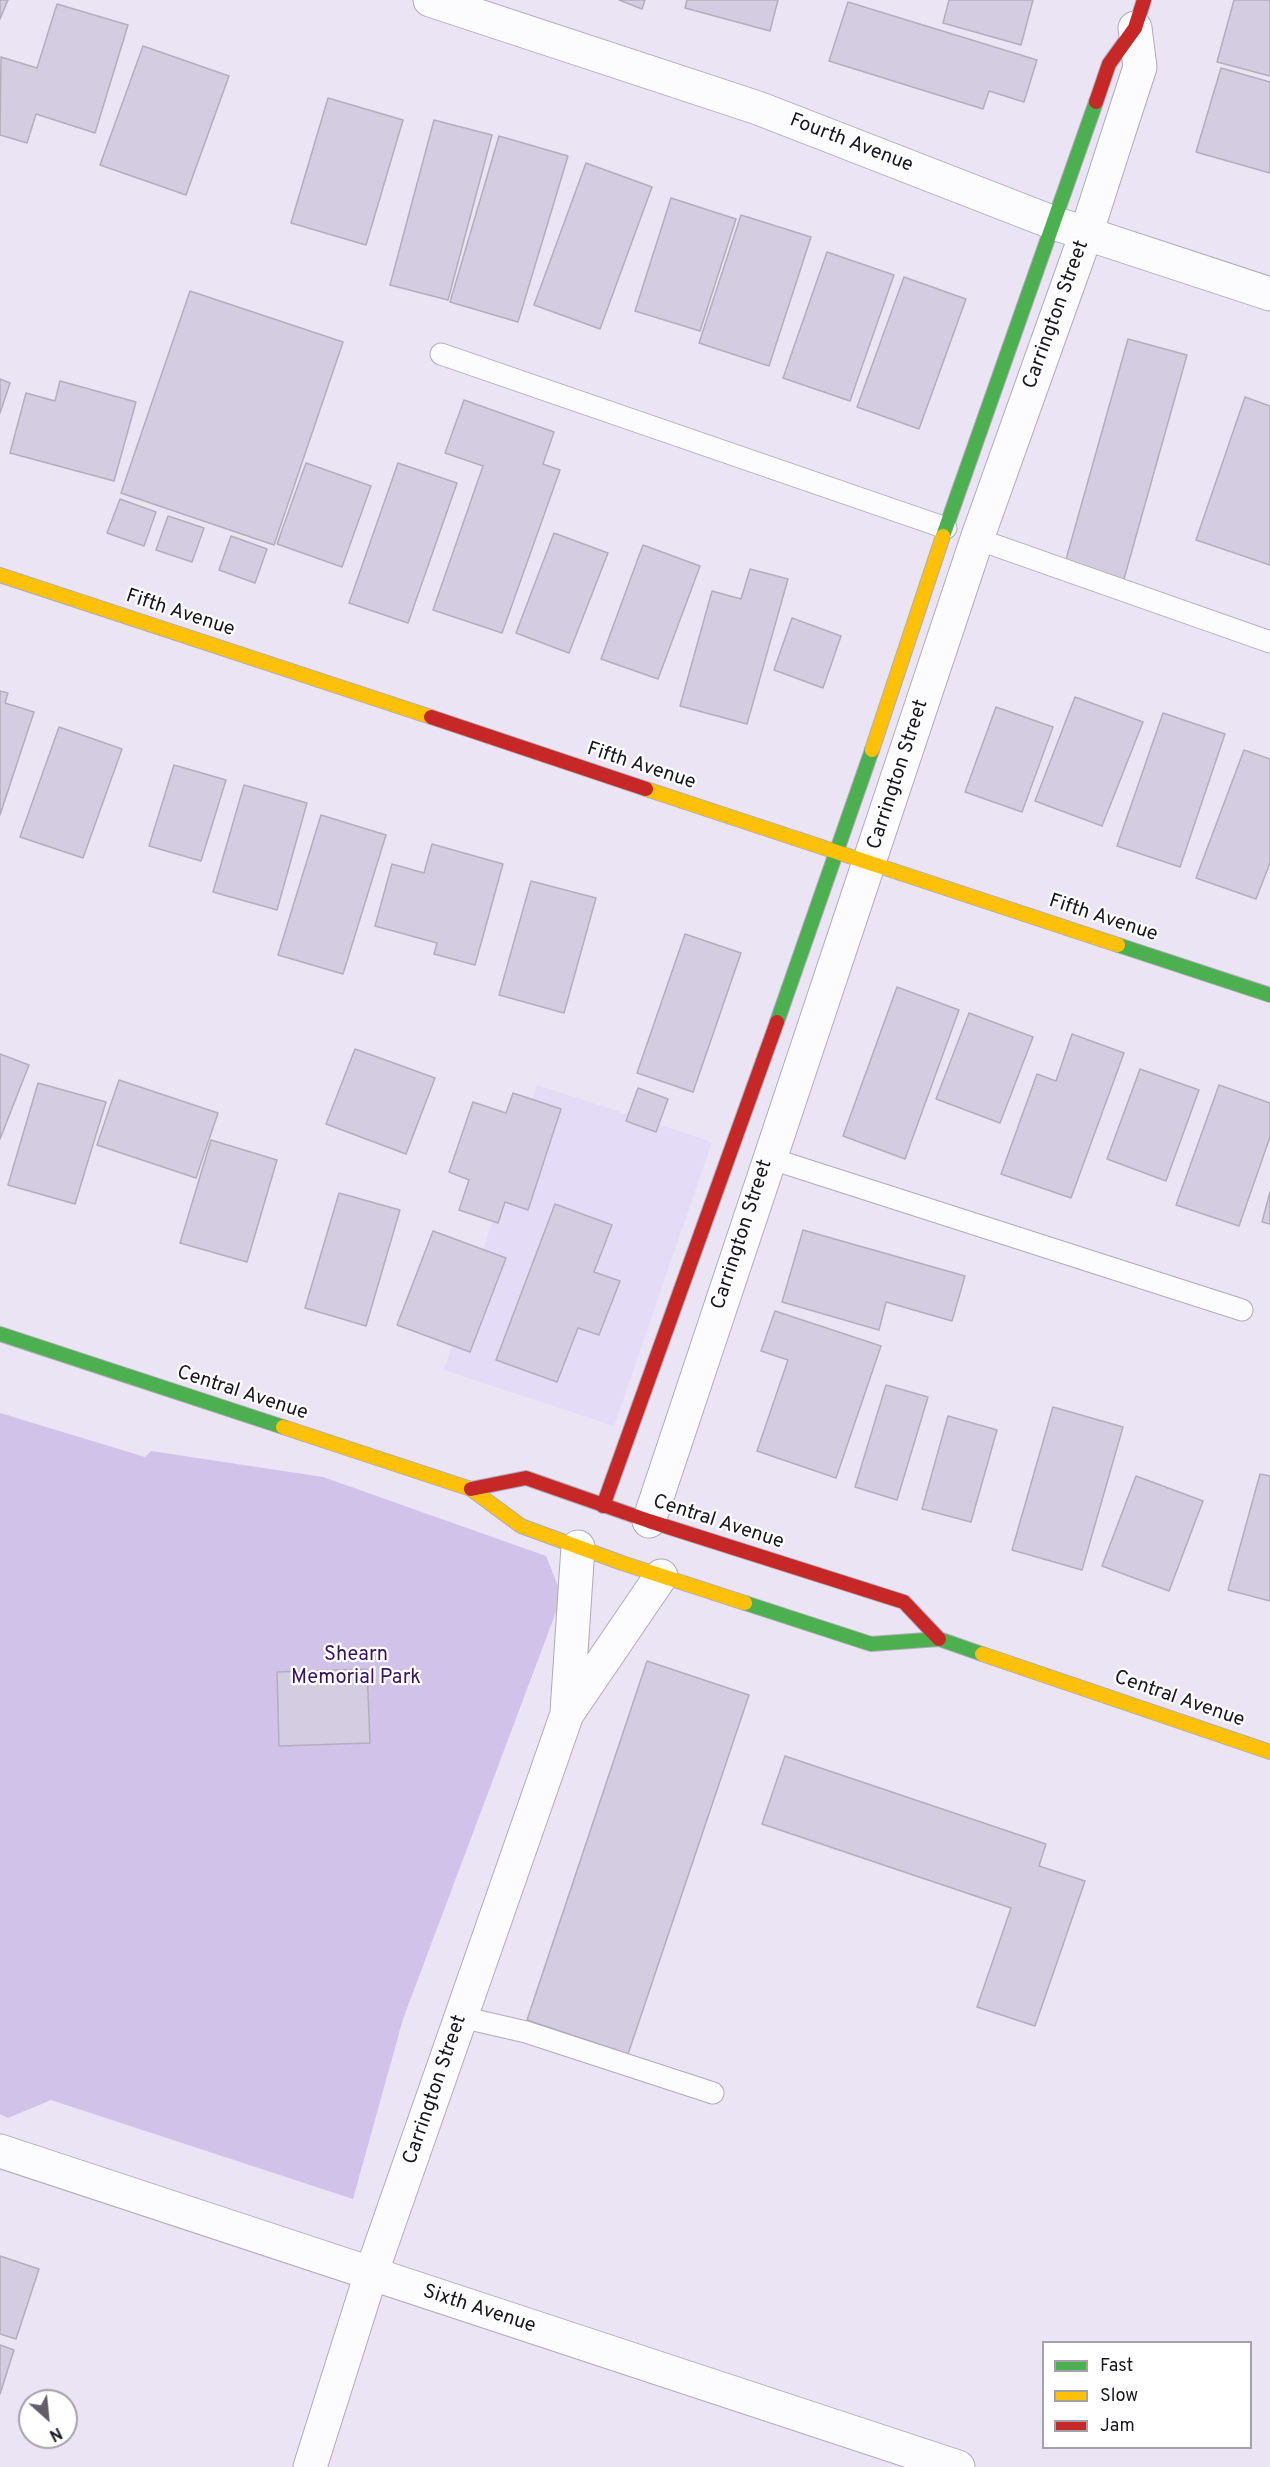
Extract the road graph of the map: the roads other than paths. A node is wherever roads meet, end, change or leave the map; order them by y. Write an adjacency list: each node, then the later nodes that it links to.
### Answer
1 (430, 0): 3 (street, Fourth Avenue)
2 (1140, 14): 3 (street, Carrington Street); 4 (street, Carrington Street)
3 (1054, 223): 4 (street, Fourth Avenue); 7 (street, Carrington Street)
4 (1086, 234): 5 (street, Fourth Avenue); 8 (street, Carrington Street)
5 (1270, 294)
6 (441, 354): 7 (lane)
7 (946, 528): 11 (street, Carrington Street)
8 (976, 539): 10 (lane); 12 (street, Carrington Street)
9 (0, 575): 11 (street, Fifth Avenue)
10 (1270, 642)
11 (838, 852): 12 (street, Fifth Avenue); 18 (street, Carrington Street)
12 (870, 863): 13 (street, Fifth Avenue); 14 (street, Carrington Street)
13 (1270, 995)
14 (769, 1158): 15 (lane); 19 (street, Carrington Street)
15 (1242, 1310)
16 (0, 1334): 17 (street, Central Avenue)
17 (471, 1489): 18 (street, Central Avenue); 20 (street, Central Avenue)
18 (603, 1506): 19 (street, Central Avenue)
19 (649, 1521): 22 (street, Central Avenue)
20 (578, 1547): 21 (street, Central Avenue); 23 (street, Carrington Street)
21 (661, 1576): 22 (street, Central Avenue); 23 (street, Carrington Street)
22 (939, 1639): 24 (street, Central Avenue)
23 (567, 1714): 25 (street, Carrington Street)
24 (1270, 1752)
25 (461, 2017): 26 (lane); 28 (street, Carrington Street)
26 (713, 2093)
27 (0, 2151): 28 (street, Sixth Avenue)
28 (372, 2274): 29 (street, Carrington Street); 30 (street, Sixth Avenue)
29 (310, 2467)
30 (958, 2467)

